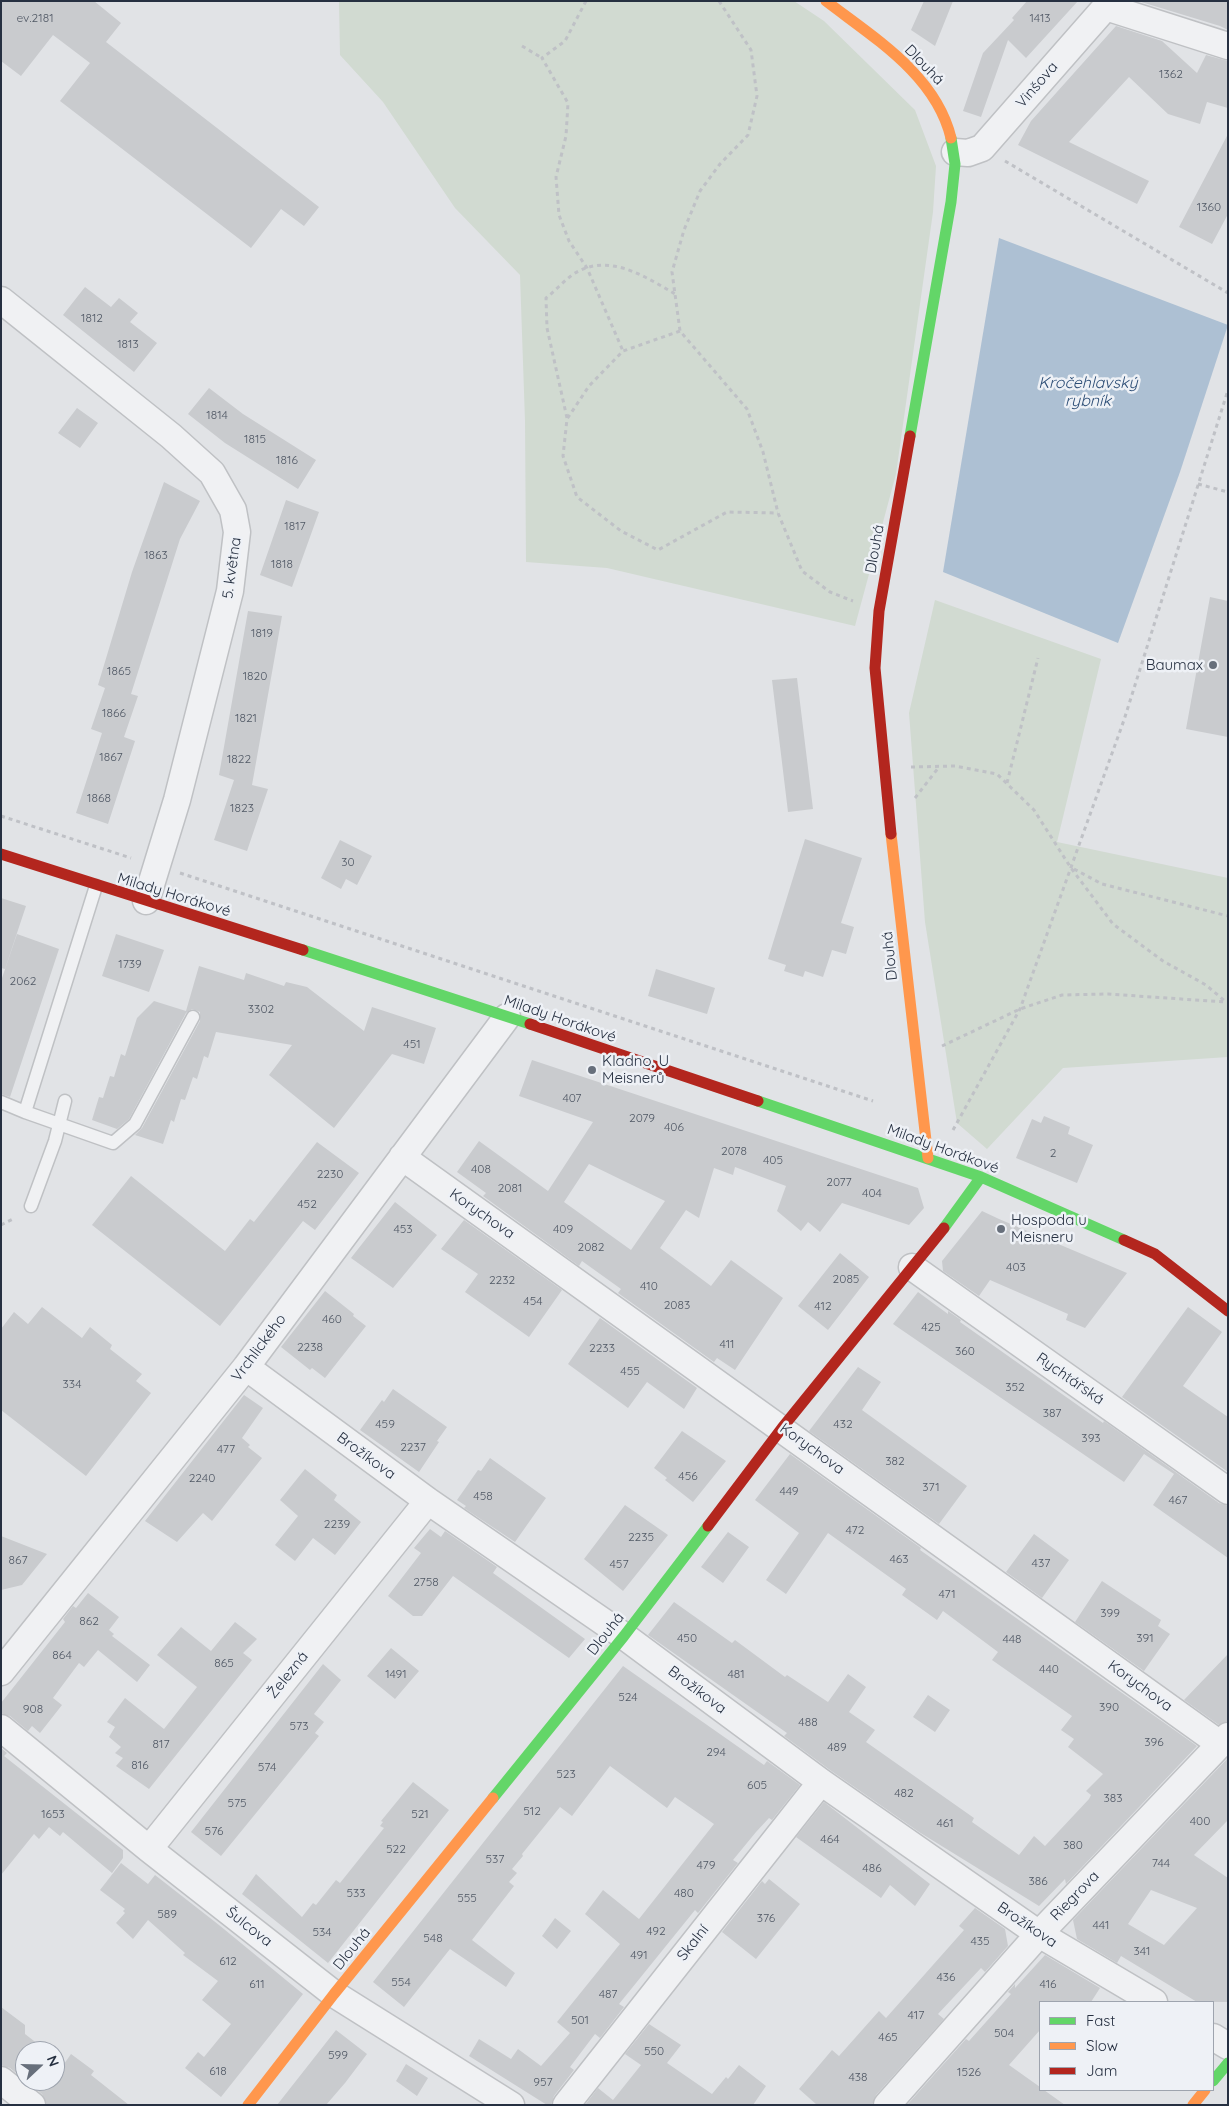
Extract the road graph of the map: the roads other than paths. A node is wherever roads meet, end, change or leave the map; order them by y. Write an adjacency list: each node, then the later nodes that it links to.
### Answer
1 (826, 1): 4 (street, Dlouhá)
2 (1108, 4): 3 (street); 4 (street, Vinšova)
3 (1228, 46)
4 (955, 152): 16 (street, Dlouhá)
5 (1, 300): 8 (street, 5. května)
6 (1, 854): 7 (street, Milady Horákové)
7 (96, 886): 8 (street, Milady Horákové); 13 (lane)
8 (146, 902): 9 (street, Milady Horákové)
9 (507, 1017): 15 (street, Vrchlického); 16 (street, Milady Horákové)
10 (193, 1018): 14 (lane)
11 (64, 1101): 14 (lane)
12 (1, 1102): 13 (lane)
13 (25, 1112): 14 (lane)
14 (59, 1126): 18 (lane)
15 (402, 1157): 21 (street, Vrchlického); 22 (street, Korychova)
16 (932, 1160): 17 (street, Milady Horákové)
17 (981, 1177): 19 (street, Dlouhá); 20 (street, Milady Horákové)
18 (31, 1206)
19 (912, 1268): 22 (street, Dlouhá); 23 (street, Rychtářská)
20 (1228, 1310)
21 (246, 1367): 24 (street, Brožíkova); 26 (street, Vrchlického)
22 (782, 1428): 25 (street, Dlouhá); 28 (street, Korychova)
23 (1228, 1491)
24 (428, 1501): 25 (street, Brožíkova); 30 (street, Železná)
25 (624, 1636): 29 (street, Brožíkova); 32 (street, Dlouhá)
26 (1, 1672)
27 (1, 1728): 30 (street, Šulcova)
28 (1224, 1740): 31 (street, Riegrova)
29 (821, 1782): 31 (street, Brožíkova); 43 (street, Skalní)
30 (149, 1848): 32 (street, Šulcova)
31 (1039, 1934): 33 (street, Brožíkova); 44 (street, Riegrova)
32 (334, 1994): 41 (street, Dlouhá); 42 (street, Šulcova)
33 (1152, 2001)
34 (1214, 2038): 35 (street)
35 (1228, 2046)
36 (1228, 2063): 38 (street)
37 (1, 2080): 40 (street)
38 (1214, 2080)
39 (1204, 2091): 45 (street)
40 (32, 2105)
41 (248, 2105)
42 (511, 2105)
43 (566, 2105)
44 (887, 2105)
45 (1193, 2105)

